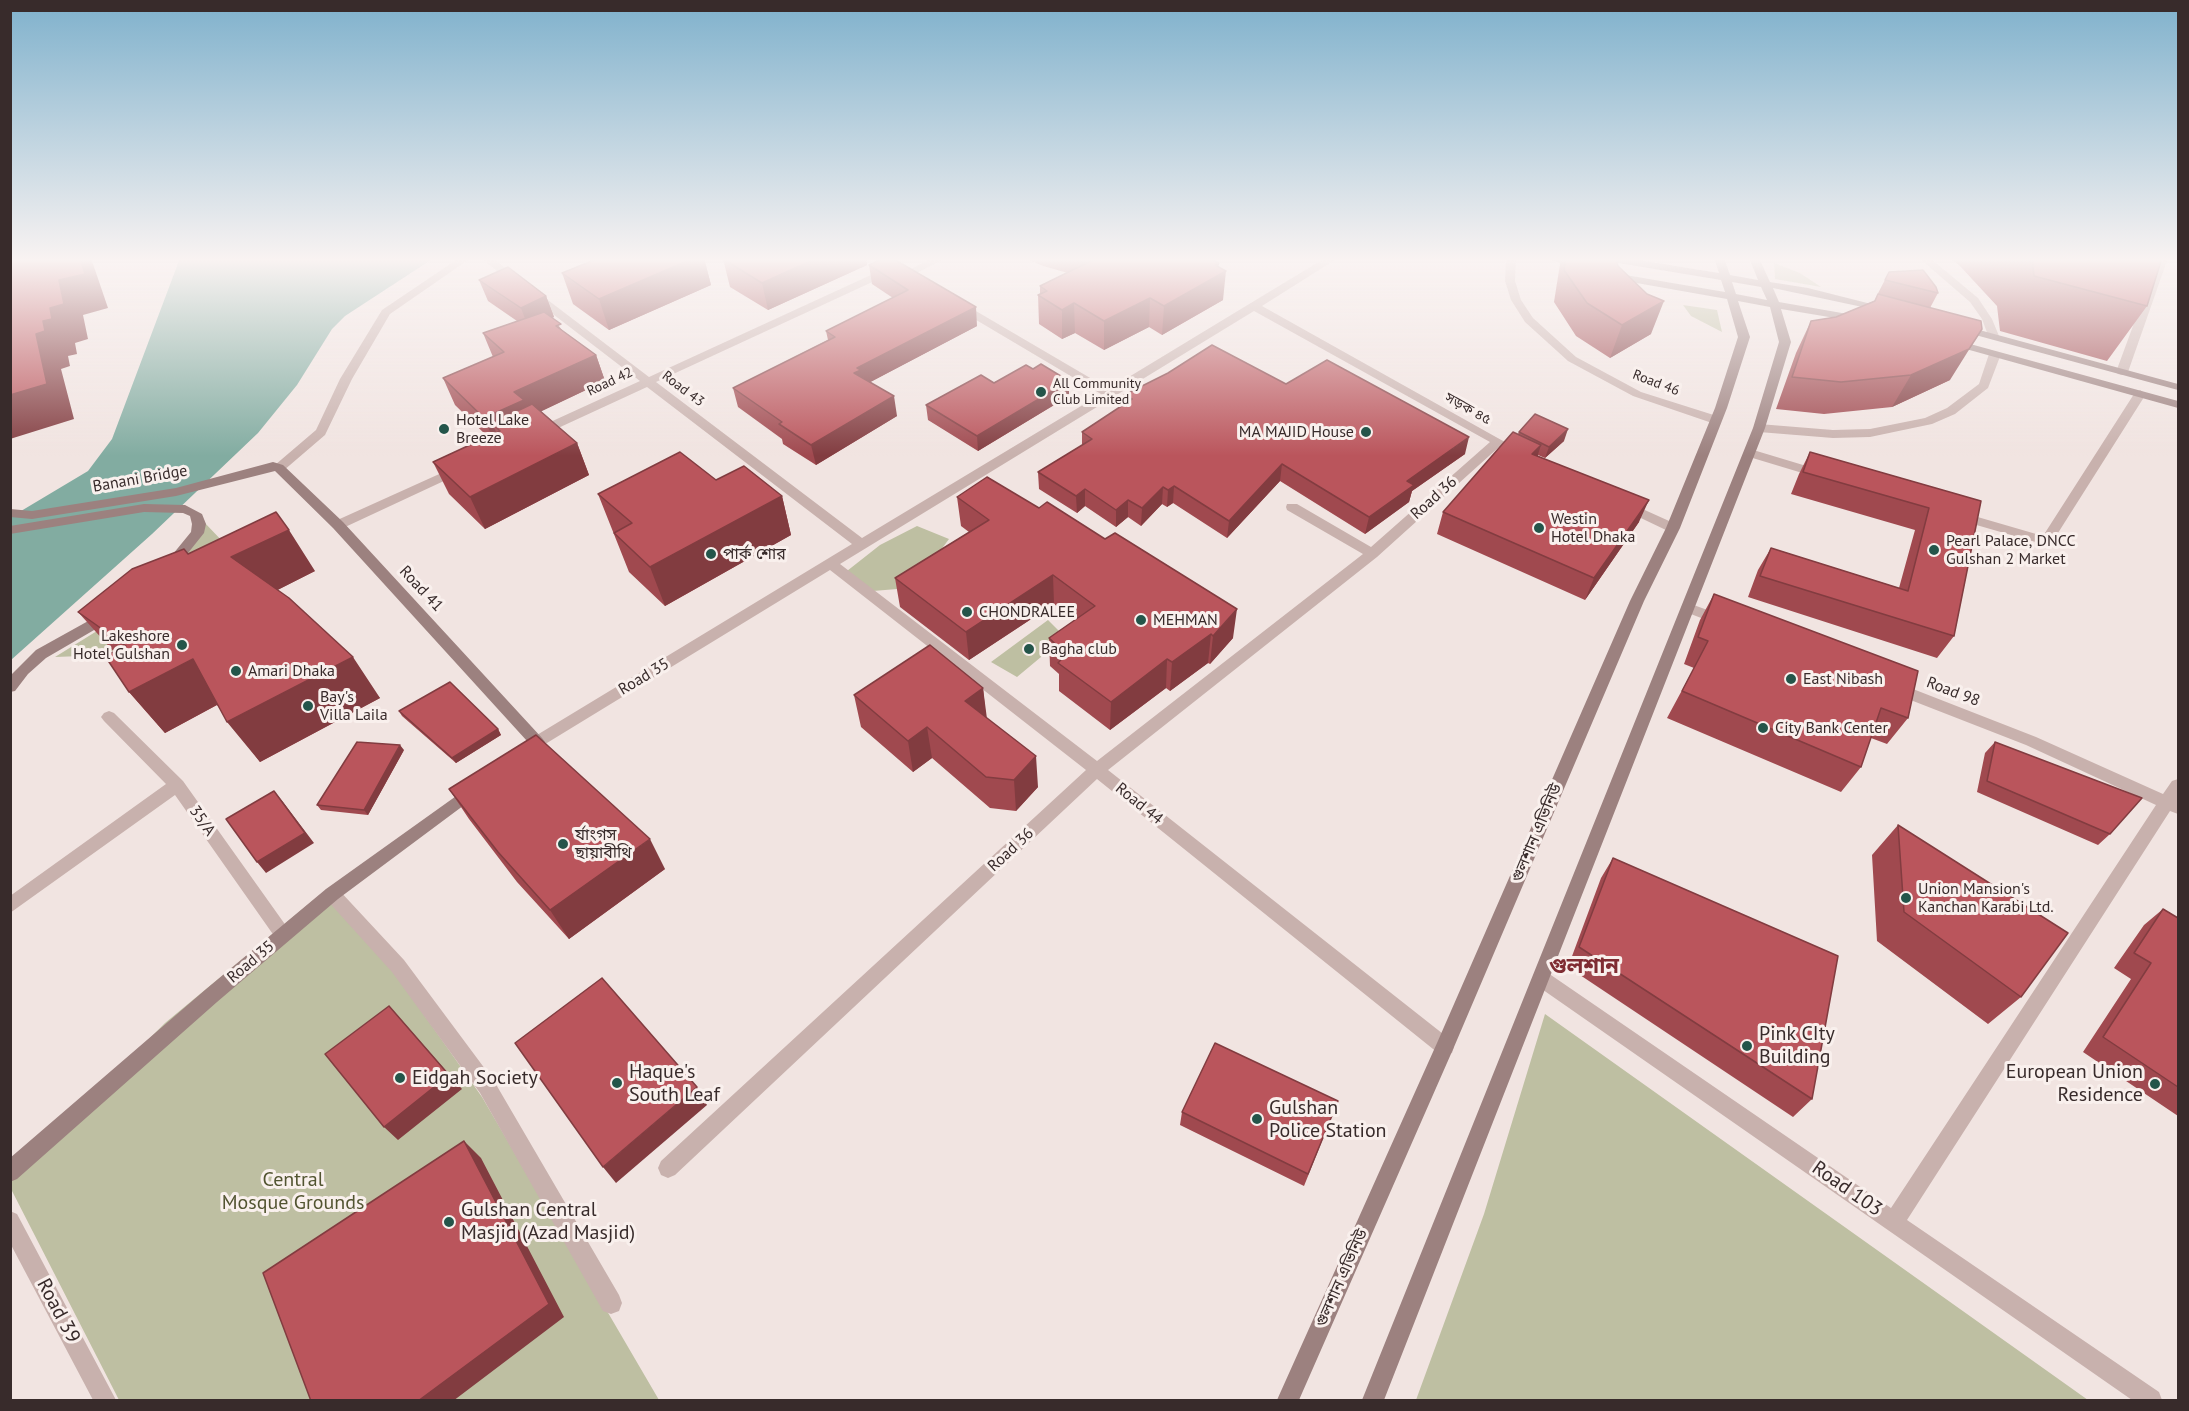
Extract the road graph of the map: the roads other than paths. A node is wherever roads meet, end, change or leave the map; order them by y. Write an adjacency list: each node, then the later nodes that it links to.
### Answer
1 (379, 324): 29 (street)
2 (572, 324): 17 (street, Road 43)
3 (773, 324): 17 (street, Road 42)
4 (991, 324): 19 (street)
5 (1225, 324): 19 (street, Road 35)
6 (1286, 324): 25 (street, সড়ক ৪৫)
7 (1533, 324): 22 (street, Road 46)
8 (1742, 324): 22 (main road, গুলশান এভিনিউ)
9 (1780, 324): 23 (main road)
10 (1989, 324): 13 (street)
11 (2139, 324): 16 (street)
12 (1950, 325): 13 (main road)
13 (1993, 336): 16 (main road)
14 (1943, 340): 15 (main road)
15 (1995, 354): 20 (main road); 23 (street)
16 (2122, 372): 18 (main road)
17 (648, 382): 24 (street, Road 42); 38 (street, Road 43)
18 (2178, 387)
19 (1109, 394): 38 (street, Road 35)
20 (2140, 394): 21 (main road); 33 (street)
21 (2178, 405)
22 (1716, 420): 36 (main road, গুলশান এভিনিউ)
23 (1759, 428): 27 (main road)
24 (530, 436)
25 (1497, 442): 26 (street, সড়ক ৪৫); 39 (street, Road 36)
26 (1517, 452)
27 (1750, 453): 30 (street); 43 (main road)
28 (466, 466): 35 (street)
29 (276, 467): 34 (main road, Banani Bridge); 35 (main road, Road 41)
30 (1830, 477)
31 (1611, 498): 36 (street)
32 (1292, 507): 39 (street)
33 (1944, 511)
34 (10, 513)
35 (338, 525): 48 (main road, Road 41)
36 (1673, 528): 59 (main road, গুলশান এভিনিউ)
37 (10, 530): 41 (main road)
38 (862, 545): 40 (street, Road 35)
39 (1372, 554): 50 (street, Road 36)
40 (831, 564): 48 (street, Road 35); 50 (street, Road 44)
41 (164, 572)
42 (121, 606): 46 (main road)
43 (1688, 608): 44 (street); 58 (main road)
44 (1732, 625)
45 (1876, 681): 54 (street, Road 98)
46 (10, 687)
47 (109, 717): 53 (street, 35/A)
48 (537, 742): 49 (main road, Road 35)
49 (509, 763)
50 (1097, 770): 59 (street, Road 44); 60 (street, Road 36)
51 (490, 777): 55 (main road, Road 35)
52 (2178, 784): 54 (street)
53 (177, 785): 56 (street); 57 (street, 35/A)
54 (2173, 806): 63 (street)
55 (332, 894): 57 (main road, Road 35); 64 (street)
56 (10, 906)
57 (282, 935): 61 (main road, Road 35)
58 (1542, 979): 63 (street, Road 103); 67 (main road)
59 (1445, 1047): 66 (main road, গুলশান এভিনিউ)
60 (668, 1168)
61 (10, 1172)
62 (10, 1221): 65 (street, Road 39)
63 (1894, 1222): 68 (street, Road 103)
64 (611, 1303)
65 (105, 1401)
66 (1288, 1401)
67 (1373, 1401)
68 (2151, 1401)

